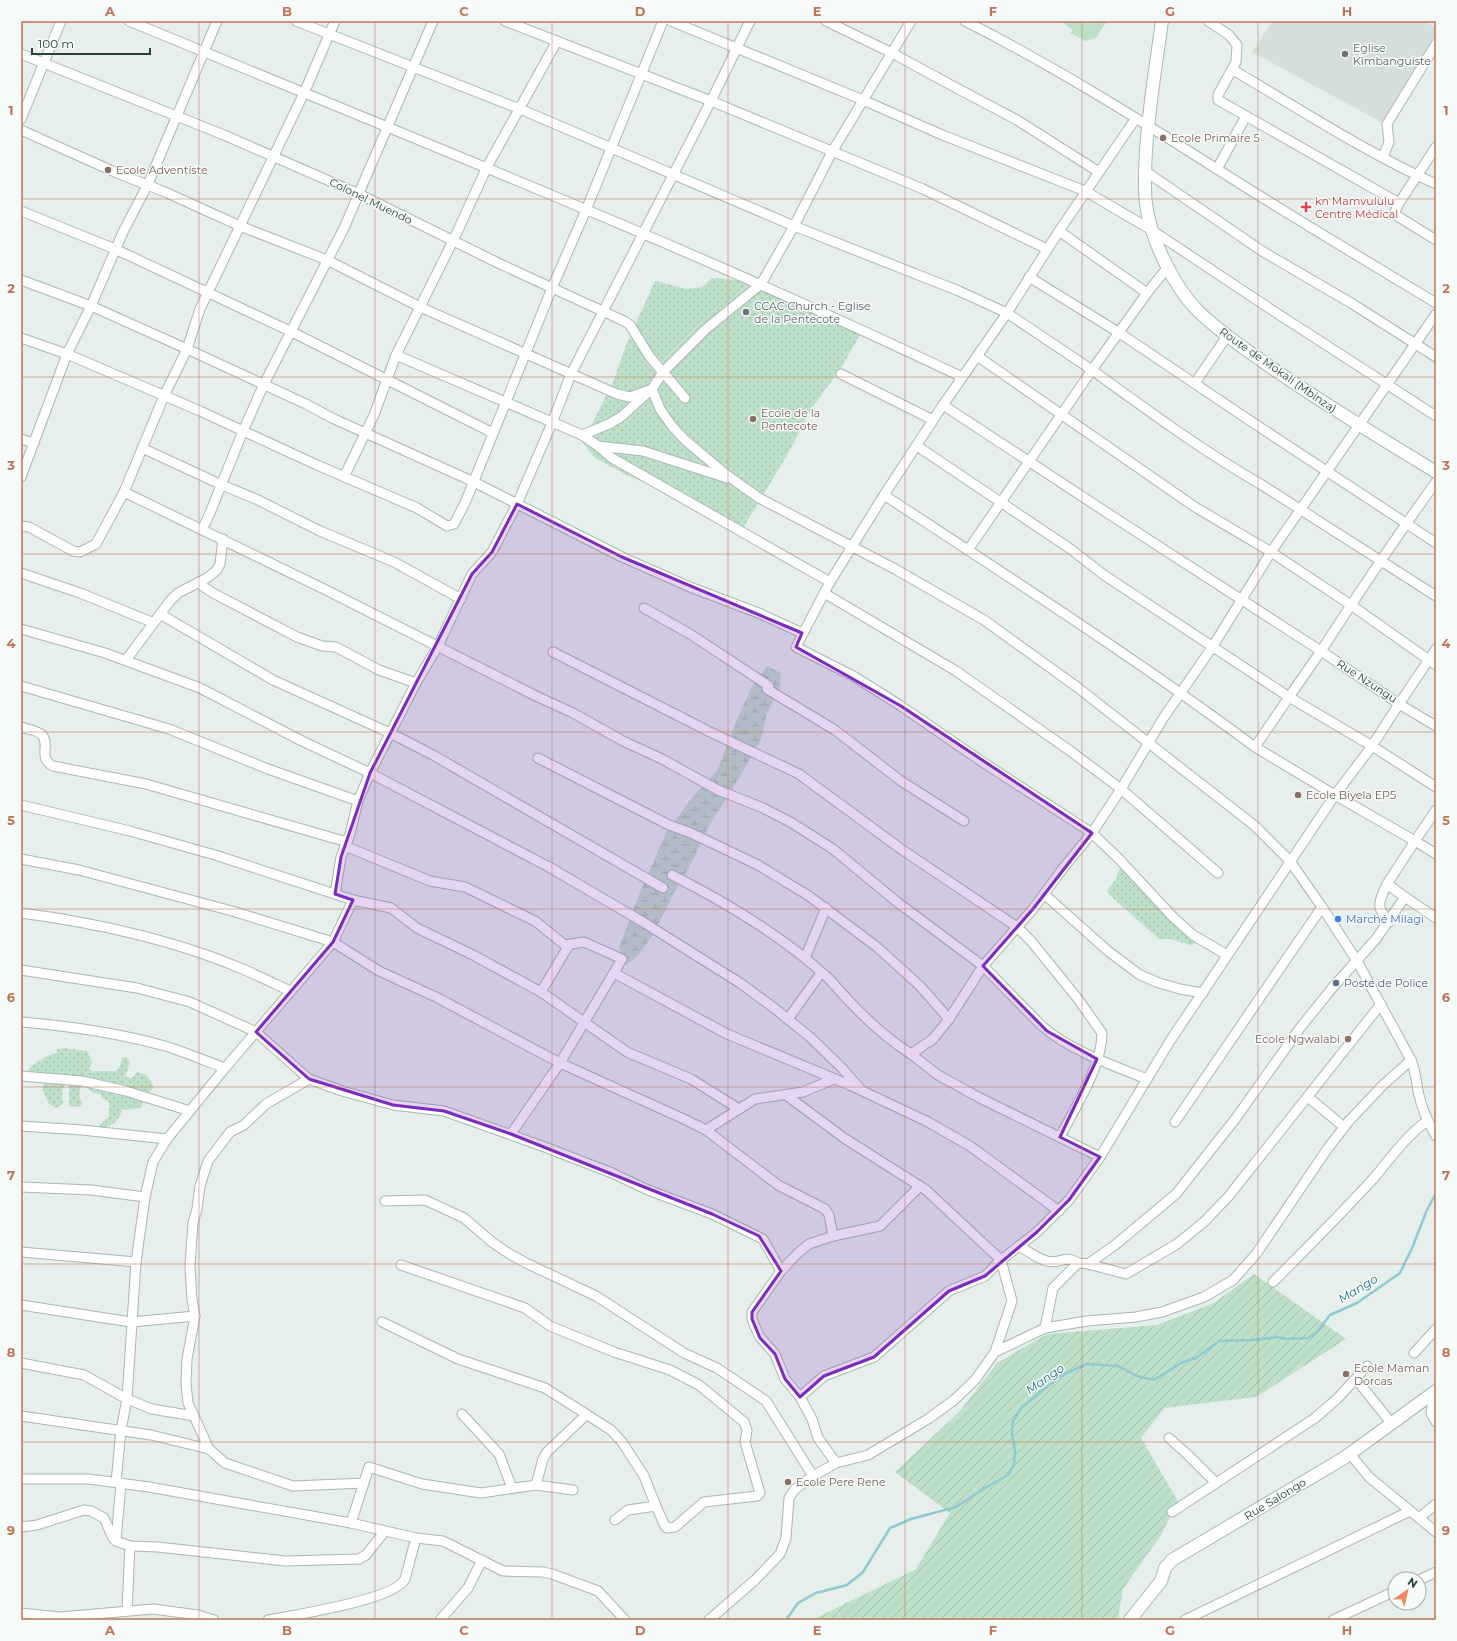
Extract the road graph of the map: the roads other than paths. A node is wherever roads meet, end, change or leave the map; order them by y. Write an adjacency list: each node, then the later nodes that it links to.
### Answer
1 (61, 21): 23 (street)
2 (129, 21): 20 (street)
3 (217, 21): 20 (street)
4 (296, 21): 16 (street)
5 (335, 21): 16 (street)
6 (433, 21): 24 (street)
7 (505, 21): 17 (street)
8 (663, 21): 26 (street)
9 (671, 21): 19 (street)
10 (750, 21): 19 (street)
11 (826, 21): 21 (street)
12 (911, 21): 21 (street)
13 (965, 21): 33 (street)
14 (1162, 21): 35 (street, Route de Mokali (Mbinza))
15 (1208, 21): 25 (street)
16 (328, 35): 24 (street); 27 (street)
17 (557, 41): 26 (street); 30 (street)
18 (1436, 44): 42 (street)
19 (736, 48): 28 (street); 29 (street)
20 (204, 52): 27 (street); 31 (street)
21 (892, 53): 28 (street); 46 (street)
22 (21, 54): 23 (street, Colonel Muendo)
23 (44, 63): 31 (street, Colonel Muendo); 34 (street)
24 (412, 66): 30 (street); 36 (street)
25 (1233, 70): 32 (street); 42 (street)
26 (642, 74): 29 (street); 38 (street)
27 (304, 93): 36 (street); 41 (street)
28 (863, 100): 40 (street); 51 (street)
29 (711, 101): 40 (street); 47 (street)
30 (520, 109): 38 (street); 43 (street)
31 (177, 116): 41 (street, Colonel Muendo); 49 (street)
32 (1246, 116): 44 (street); 53 (street)
33 (1136, 118): 35 (street); 46 (street)
34 (21, 119)
35 (1148, 125): 44 (street); 45 (street, Route de Mokali (Mbinza))
36 (387, 126): 43 (street); 52 (street)
37 (21, 130): 49 (street)
38 (611, 147): 47 (street); 54 (street)
39 (1436, 147): 48 (street)
40 (832, 152): 57 (street); 64 (street)
41 (273, 156): 52 (street, Colonel Muendo); 56 (street)
42 (1383, 157): 48 (street)
43 (487, 167): 54 (street); 62 (street)
44 (1217, 169): 73 (street)
45 (1145, 171): 58 (street, Route de Mokali (Mbinza)); 83 (street)
46 (1099, 172): 51 (street)
47 (673, 174): 57 (street); 60 (street)
48 (1417, 176): 50 (street); 53 (street)
49 (148, 184): 56 (street); 63 (street)
50 (1436, 184)
51 (1085, 191): 58 (street); 59 (street)
52 (359, 194): 62 (street, Colonel Muendo); 65 (street)
53 (1399, 203): 61 (street)
54 (586, 210): 60 (street); 70 (street)
55 (21, 211): 63 (street)
56 (240, 226): 65 (street); 71 (street)
57 (794, 226): 69 (street); 77 (street)
58 (1150, 228): 66 (street, Route de Mokali (Mbinza)); 96 (street)
59 (1059, 231): 64 (street); 72 (street)
60 (643, 233): 69 (street); 76 (street)
61 (1436, 240)
62 (453, 241): 70 (street, Colonel Muendo); 75 (street)
63 (115, 249): 71 (street); 74 (street)
64 (1047, 249): 67 (street)
65 (327, 260): 75 (street); 79 (street)
66 (1168, 268): 72 (street); 81 (street, Route de Mokali (Mbinza))
67 (1029, 277): 77 (street); 80 (street)
68 (21, 280): 74 (street)
69 (761, 284): 91 (street); 94 (street)
70 (552, 288): 76 (street, Colonel Muendo); 87 (street)
71 (207, 293): 79 (street); 84 (street)
72 (1147, 293): 80 (street)
73 (1436, 303)
74 (91, 306): 84 (street); 85 (street)
75 (420, 307): 86 (street); 87 (street)
76 (603, 311): 91 (street, Colonel Muendo); 92 (street)
77 (1007, 313): 88 (street); 90 (street)
78 (1436, 314): 83 (street)
79 (292, 332): 95 (street); 97 (street)
80 (1118, 332): 90 (street); 98 (street)
81 (1227, 336): 98 (street); 108 (street, Route de Mokali (Mbinza))
82 (21, 338): 85 (street)
83 (1416, 343): 89 (street); 96 (street)
84 (187, 349): 97 (street); 100 (street)
85 (67, 354): 100 (street); 114 (street)
86 (396, 355): 95 (street); 102 (street)
87 (525, 355): 92 (street); 102 (street)
88 (977, 356): 94 (street); 104 (street)
89 (1436, 357)
90 (1092, 370): 104 (street); 131 (street)
91 (663, 372): 99 (street); 101 (street, Colonel Muendo)
92 (571, 374): 99 (street); 107 (street)
93 (840, 374): 106 (street)
94 (962, 377): 103 (street)
95 (386, 380): 110 (street); 111 (street)
96 (1387, 383): 105 (street); 108 (street)
97 (264, 384): 109 (street); 110 (street)
98 (1195, 384): 119 (street)
99 (652, 390): 112 (street); 124 (street)
100 (164, 396): 109 (street); 117 (street)
101 (685, 398)
102 (506, 403): 107 (street); 111 (street)
103 (943, 405): 106 (street); 118 (street, Rue Nzungu)
104 (1062, 414): 118 (street); 139 (street)
105 (1436, 416)
106 (934, 420): 116 (street)
107 (552, 423): 112 (street); 130 (street)
108 (1358, 424): 119 (street); 120 (street, Route de Mokali (Mbinza))
109 (243, 431): 122 (street); 126 (street)
110 (366, 433): 122 (street); 123 (street)
111 (493, 433): 123 (street)
112 (582, 435): 115 (street)
113 (21, 439): 114 (street)
114 (34, 443): 121 (street)
115 (598, 446): 124 (street); 142 (street)
116 (917, 446): 128 (street); 129 (street)
117 (142, 448): 126 (street); 127 (street)
118 (1029, 462): 129 (street); 147 (street, Rue Nzungu)
119 (1327, 470): 131 (street); 132 (street)
120 (1436, 472)
121 (21, 477)
122 (344, 477): 123 (street)
123 (474, 482): 130 (street)
124 (737, 482): 137 (street)
125 (1436, 482): 132 (street)
126 (222, 485): 134 (street); 146 (street)
127 (124, 492): 133 (street); 134 (street)
128 (884, 494): 137 (street); 138 (street)
129 (1000, 502): 138 (street); 155 (street)
130 (517, 504): 146 (street); 153 (street)
131 (1301, 510): 139 (street); 140 (street)
132 (1407, 523): 136 (street); 140 (street)
133 (21, 526)
134 (202, 530): 135 (street)
135 (223, 540): 143 (street); 154 (street)
136 (1436, 543)
137 (852, 546): 142 (street); 169 (street)
138 (968, 550): 163 (street)
139 (1271, 552): 147 (street); 148 (street)
140 (1380, 560): 145 (street); 148 (street)
141 (21, 573): 151 (street)
142 (830, 582): 144 (street)
143 (198, 583): 150 (street); 161 (street)
144 (824, 593): 153 (street); 175 (street)
145 (1436, 596)
146 (461, 599): 154 (street)
147 (1242, 599): 155 (street); 157 (street, Rue Nzungu)
148 (1351, 605): 157 (street); 160 (street)
149 (644, 608): 180 (street)
150 (160, 614): 151 (street); 168 (street)
151 (154, 623): 159 (street)
152 (21, 629): 159 (street)
153 (802, 634): 181 (street)
154 (438, 646): 161 (street); 206 (street)
155 (1213, 646): 163 (street); 164 (street)
156 (1436, 649): 160 (street, Rue Nzungu)
157 (1321, 651): 164 (street); 165 (street, Rue Nzungu)
158 (553, 652): 200 (street)
159 (126, 660): 173 (street)
160 (1432, 663): 165 (street, Rue Nzungu)
161 (416, 683): 168 (street)
162 (21, 686): 177 (street)
163 (1182, 693): 169 (street); 171 (street)
164 (1289, 697): 170 (street); 171 (street)
165 (1399, 704): 166 (street); 170 (street)
166 (1436, 726)
167 (21, 727): 183 (street)
168 (390, 733): 173 (street); 190 (street)
169 (1148, 742): 175 (street); 186 (street)
170 (1372, 746): 174 (street); 176 (street)
171 (1255, 747): 176 (street)
172 (538, 758): 196 (street)
173 (370, 772): 177 (street); 214 (street)
174 (1436, 786)
175 (1121, 789): 181 (street); 187 (street)
176 (1335, 795): 182 (street); 186 (street)
177 (358, 801): 183 (street)
178 (21, 805): 191 (street)
179 (1436, 810): 182 (street)
180 (964, 821)
181 (1092, 833): 192 (street); 203 (street)
182 (1415, 841): 184 (street); 189 (street)
183 (346, 844): 191 (street); 202 (street)
184 (1436, 854)
185 (21, 859): 201 (street)
186 (1290, 861): 195 (street); 203 (street)
187 (1218, 873)
188 (672, 875): 204 (street)
189 (1387, 884): 193 (street); 199 (street)
190 (663, 888)
191 (335, 894): 194 (street)
192 (1044, 894): 200 (street); 212 (street)
193 (1405, 897): 198 (street); 199 (street)
194 (353, 900): 201 (street); 211 (street)
195 (1322, 907): 205 (street); 234 (street)
196 (826, 908): 204 (street); 215 (street)
197 (21, 913): 210 (street)
198 (1436, 918)
199 (1388, 922): 205 (street)
200 (1017, 927): 206 (street); 220 (street)
201 (333, 942): 210 (street); 222 (street)
202 (568, 945): 208 (street); 211 (street)
203 (1227, 955): 212 (street)
204 (805, 958): 209 (street)
205 (1357, 961): 213 (street); 254 (street)
206 (983, 966): 215 (street); 220 (street)
207 (21, 970): 218 (street)
208 (614, 973): 216 (street); 225 (street)
209 (822, 973): 214 (street); 219 (street)
210 (290, 991): 218 (street)
211 (541, 992): 216 (street)
212 (1202, 992): 227 (street)
213 (1381, 1004): 221 (street); 230 (street)
214 (788, 1019): 228 (street)
215 (949, 1019): 219 (street)
216 (584, 1021): 222 (street); 231 (street)
217 (21, 1022): 223 (street)
218 (256, 1032): 223 (street); 226 (street)
219 (911, 1054): 240 (street)
220 (1097, 1059): 227 (street); 240 (street)
221 (1412, 1060): 233 (street); 236 (street)
222 (560, 1063): 237 (street); 238 (street)
223 (225, 1068): 232 (street)
224 (21, 1076): 232 (street)
225 (834, 1078): 228 (street); 229 (street)
226 (309, 1079): 238 (street); 259 (street)
227 (1147, 1079): 242 (street)
228 (861, 1090): 247 (street)
229 (786, 1095): 231 (street); 243 (street)
230 (1308, 1097): 236 (street); 254 (street)
231 (739, 1109): 237 (street)
232 (190, 1111): 241 (street)
233 (1427, 1121): 239 (street); 257 (street)
234 (1175, 1122)
235 (21, 1126): 241 (street)
236 (1344, 1127): 262 (street)
237 (706, 1130): 248 (street)
238 (511, 1134): 256 (street)
239 (1436, 1136)
240 (1060, 1137): 242 (street)
241 (167, 1139): 245 (street)
242 (1100, 1157): 247 (street)
243 (920, 1186): 248 (street); 251 (street)
244 (21, 1187): 245 (street)
245 (145, 1197): 252 (street)
246 (385, 1201): 283 (street)
247 (1059, 1211): 249 (street)
248 (833, 1236): 256 (street)
249 (1020, 1246): 251 (street); 253 (street)
250 (21, 1252): 252 (street)
251 (1000, 1260): 264 (street); 270 (street)
252 (136, 1262): 260 (street)
253 (1078, 1263): 254 (street); 262 (street)
254 (1088, 1264)
255 (400, 1265): 292 (street)
256 (781, 1271): 270 (street)
257 (1273, 1282)
258 (21, 1305): 260 (street)
259 (195, 1316): 260 (street); 275 (street)
260 (131, 1322): 271 (street)
261 (382, 1322): 273 (street)
262 (1045, 1328): 264 (street)
263 (1436, 1329): 265 (street)
264 (995, 1352): 282 (street)
265 (1414, 1354)
266 (21, 1363): 271 (street)
267 (1368, 1366): 268 (street)
268 (1356, 1379): 277 (street); 287 (street)
269 (1435, 1391): 276 (street); 277 (street, Rue Salongo)
270 (800, 1397): 282 (street)
271 (127, 1400): 275 (street); 278 (street)
272 (462, 1414): 289 (street)
273 (586, 1414): 288 (street); 292 (street)
274 (21, 1416): 278 (street)
275 (194, 1416): 280 (street)
276 (1436, 1422)
277 (1392, 1424): 281 (street, Rue Salongo)
278 (121, 1430): 280 (street); 285 (street)
279 (1169, 1438): 287 (street)
280 (209, 1449): 286 (street)
281 (1350, 1454): 293 (street); 313 (street, Rue Salongo)
282 (836, 1463): 283 (street)
283 (813, 1476): 312 (street)
284 (21, 1479): 285 (street)
285 (118, 1483): 297 (street); 302 (street)
286 (364, 1483): 289 (street); 297 (street)
287 (1216, 1483): 294 (street)
288 (536, 1485): 289 (street); 290 (street)
289 (512, 1488)
290 (573, 1490)
291 (1436, 1504): 295 (street)
292 (656, 1506): 296 (street)
293 (1410, 1511): 295 (street); 314 (street)
294 (1172, 1512)
295 (1419, 1518): 300 (street)
296 (615, 1520)
297 (351, 1523): 299 (street)
298 (21, 1527): 302 (street)
299 (384, 1531): 301 (street); 303 (street)
300 (1436, 1532)
301 (416, 1538): 304 (street); 309 (street)
302 (116, 1541): 303 (street)
303 (130, 1546): 306 (street)
304 (482, 1560): 310 (street); 311 (street)
305 (1387, 1595): 315 (street)
306 (127, 1610): 307 (street); 308 (street)
307 (21, 1613)
308 (214, 1620)
309 (268, 1620)
310 (440, 1620)
311 (625, 1620)
312 (709, 1620)
313 (1130, 1620)
314 (1185, 1620)
315 (1333, 1620)

